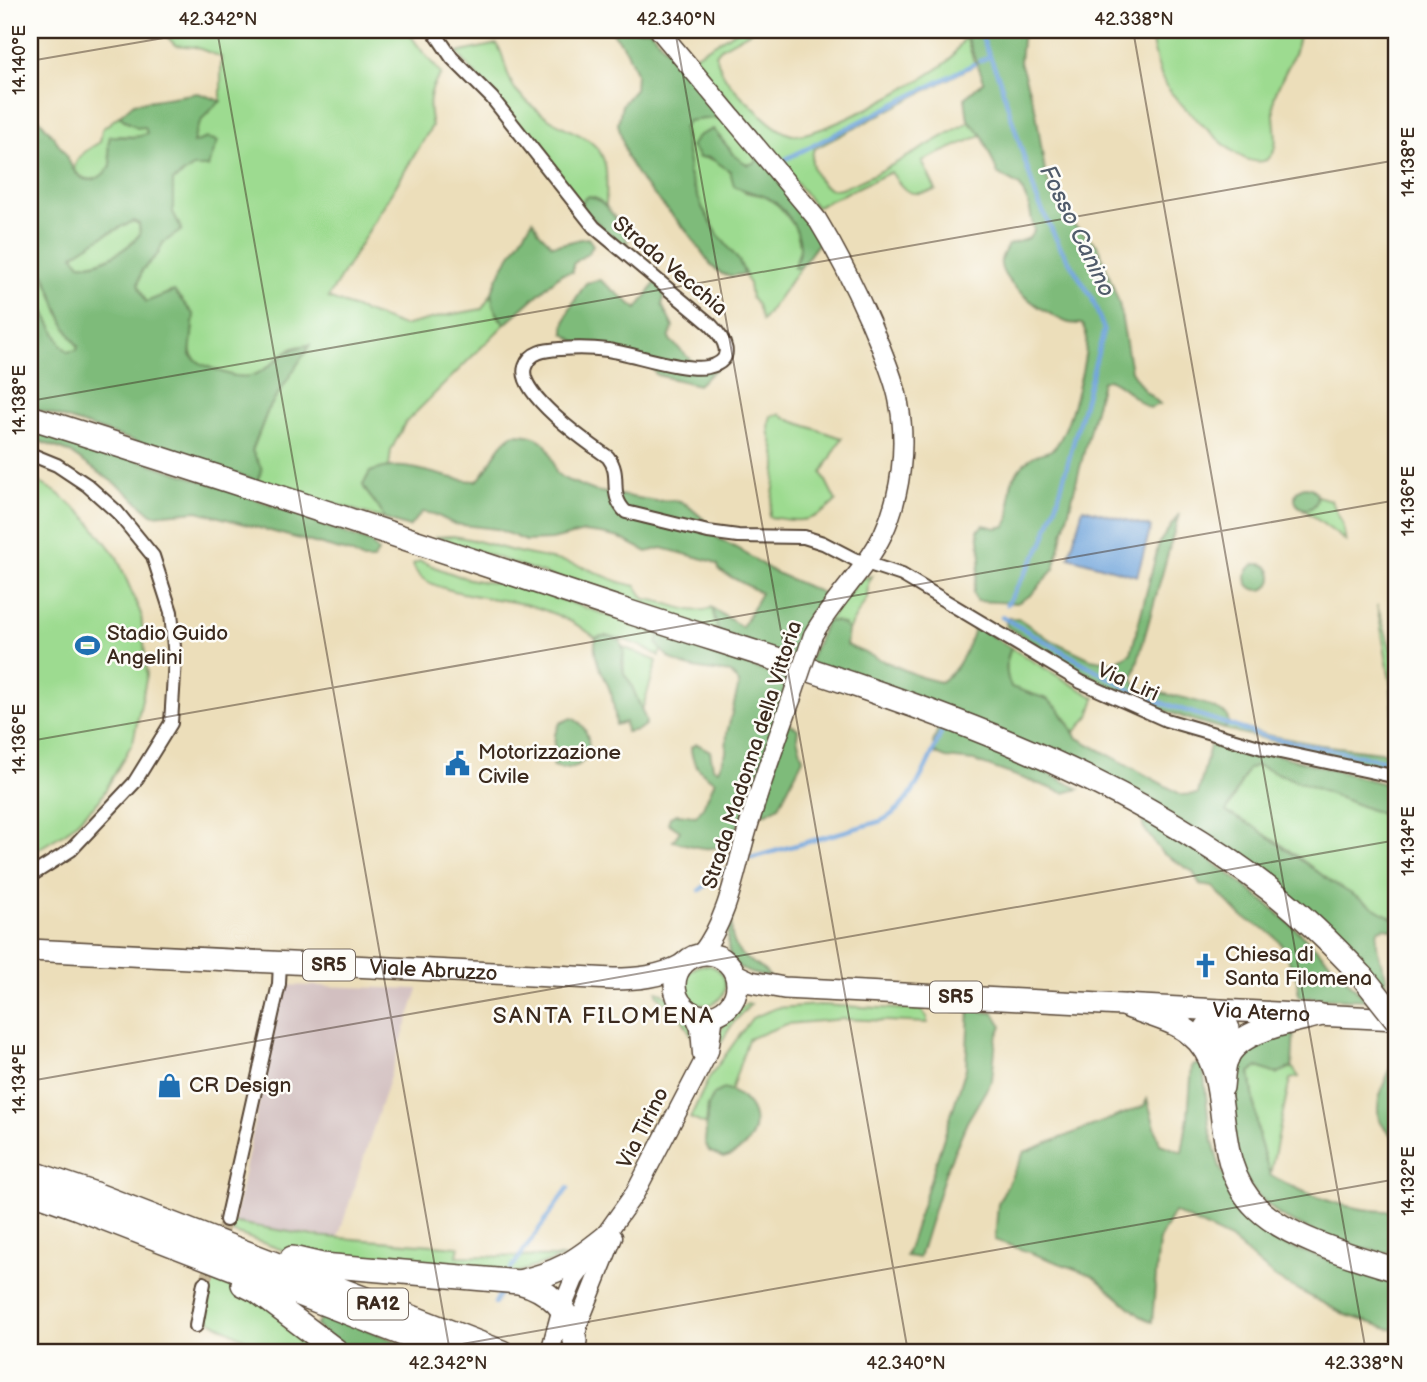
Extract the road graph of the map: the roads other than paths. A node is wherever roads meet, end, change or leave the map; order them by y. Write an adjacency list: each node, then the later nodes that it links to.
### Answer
1 (433, 30): 5 (street, Strada Vecchia)
2 (659, 30): 5 (street, Strada Madonna della Vittoria)
3 (30, 417): 21 (highway, bridge)
4 (30, 454): 7 (street)
5 (867, 562): 6 (street, Via Liri); 9 (street, Strada Madonna della Vittoria, bridge)
6 (1397, 777)
7 (30, 876)
8 (30, 950): 10 (main road, Viale Abruzzo / SR5)
9 (710, 955): 11 (main road, SR5); 12 (main road, SR5)
10 (280, 962): 13 (main road, Viale Abruzzo / SR5); 28 (street)
11 (682, 965): 13 (main road, Viale Abruzzo / SR5); 15 (main road)
12 (736, 975): 14 (main road, SR5); 16 (main road)
13 (628, 979): 15 (main road, Viale Abruzzo / SR5)
14 (784, 988): 16 (main road, SR5); 17 (main road, SR5)
15 (676, 995): 19 (main road, SR5)
16 (734, 1000): 19 (main road, SR5)
17 (1128, 1006): 18 (main road, Via Aterno / SR5); 22 (highway)
18 (1219, 1011): 20 (main road, Via Aterno / SR5); 22 (highway); 23 (highway)
19 (704, 1014): 27 (street, Via Tirino)
20 (1318, 1015): 21 (main road, Via Aterno / SR5); 23 (highway)
21 (1397, 1019)
22 (1205, 1047): 24 (highway)
23 (1227, 1058): 24 (highway)
24 (1221, 1097): 30 (highway)
25 (30, 1172): 31 (highway, RA12)
26 (30, 1191): 33 (highway, RA12)
27 (624, 1211): 29 (street, Via Tirino); 39 (street, Via Tirino)
28 (226, 1220)
29 (605, 1238): 35 (highway); 37 (street, Via Tirino)
30 (1350, 1254): 32 (highway); 34 (highway)
31 (254, 1256): 35 (highway); 42 (highway, RA12)
32 (1397, 1257)
33 (220, 1263): 40 (highway); 41 (highway, RA12)
34 (1397, 1270)
35 (519, 1282): 37 (highway)
36 (204, 1283): 38 (street)
37 (562, 1308): 39 (highway); 43 (street, Via Tirino)
38 (195, 1326)
39 (573, 1347)
40 (338, 1352)
41 (449, 1352)
42 (502, 1352)
43 (550, 1352)

